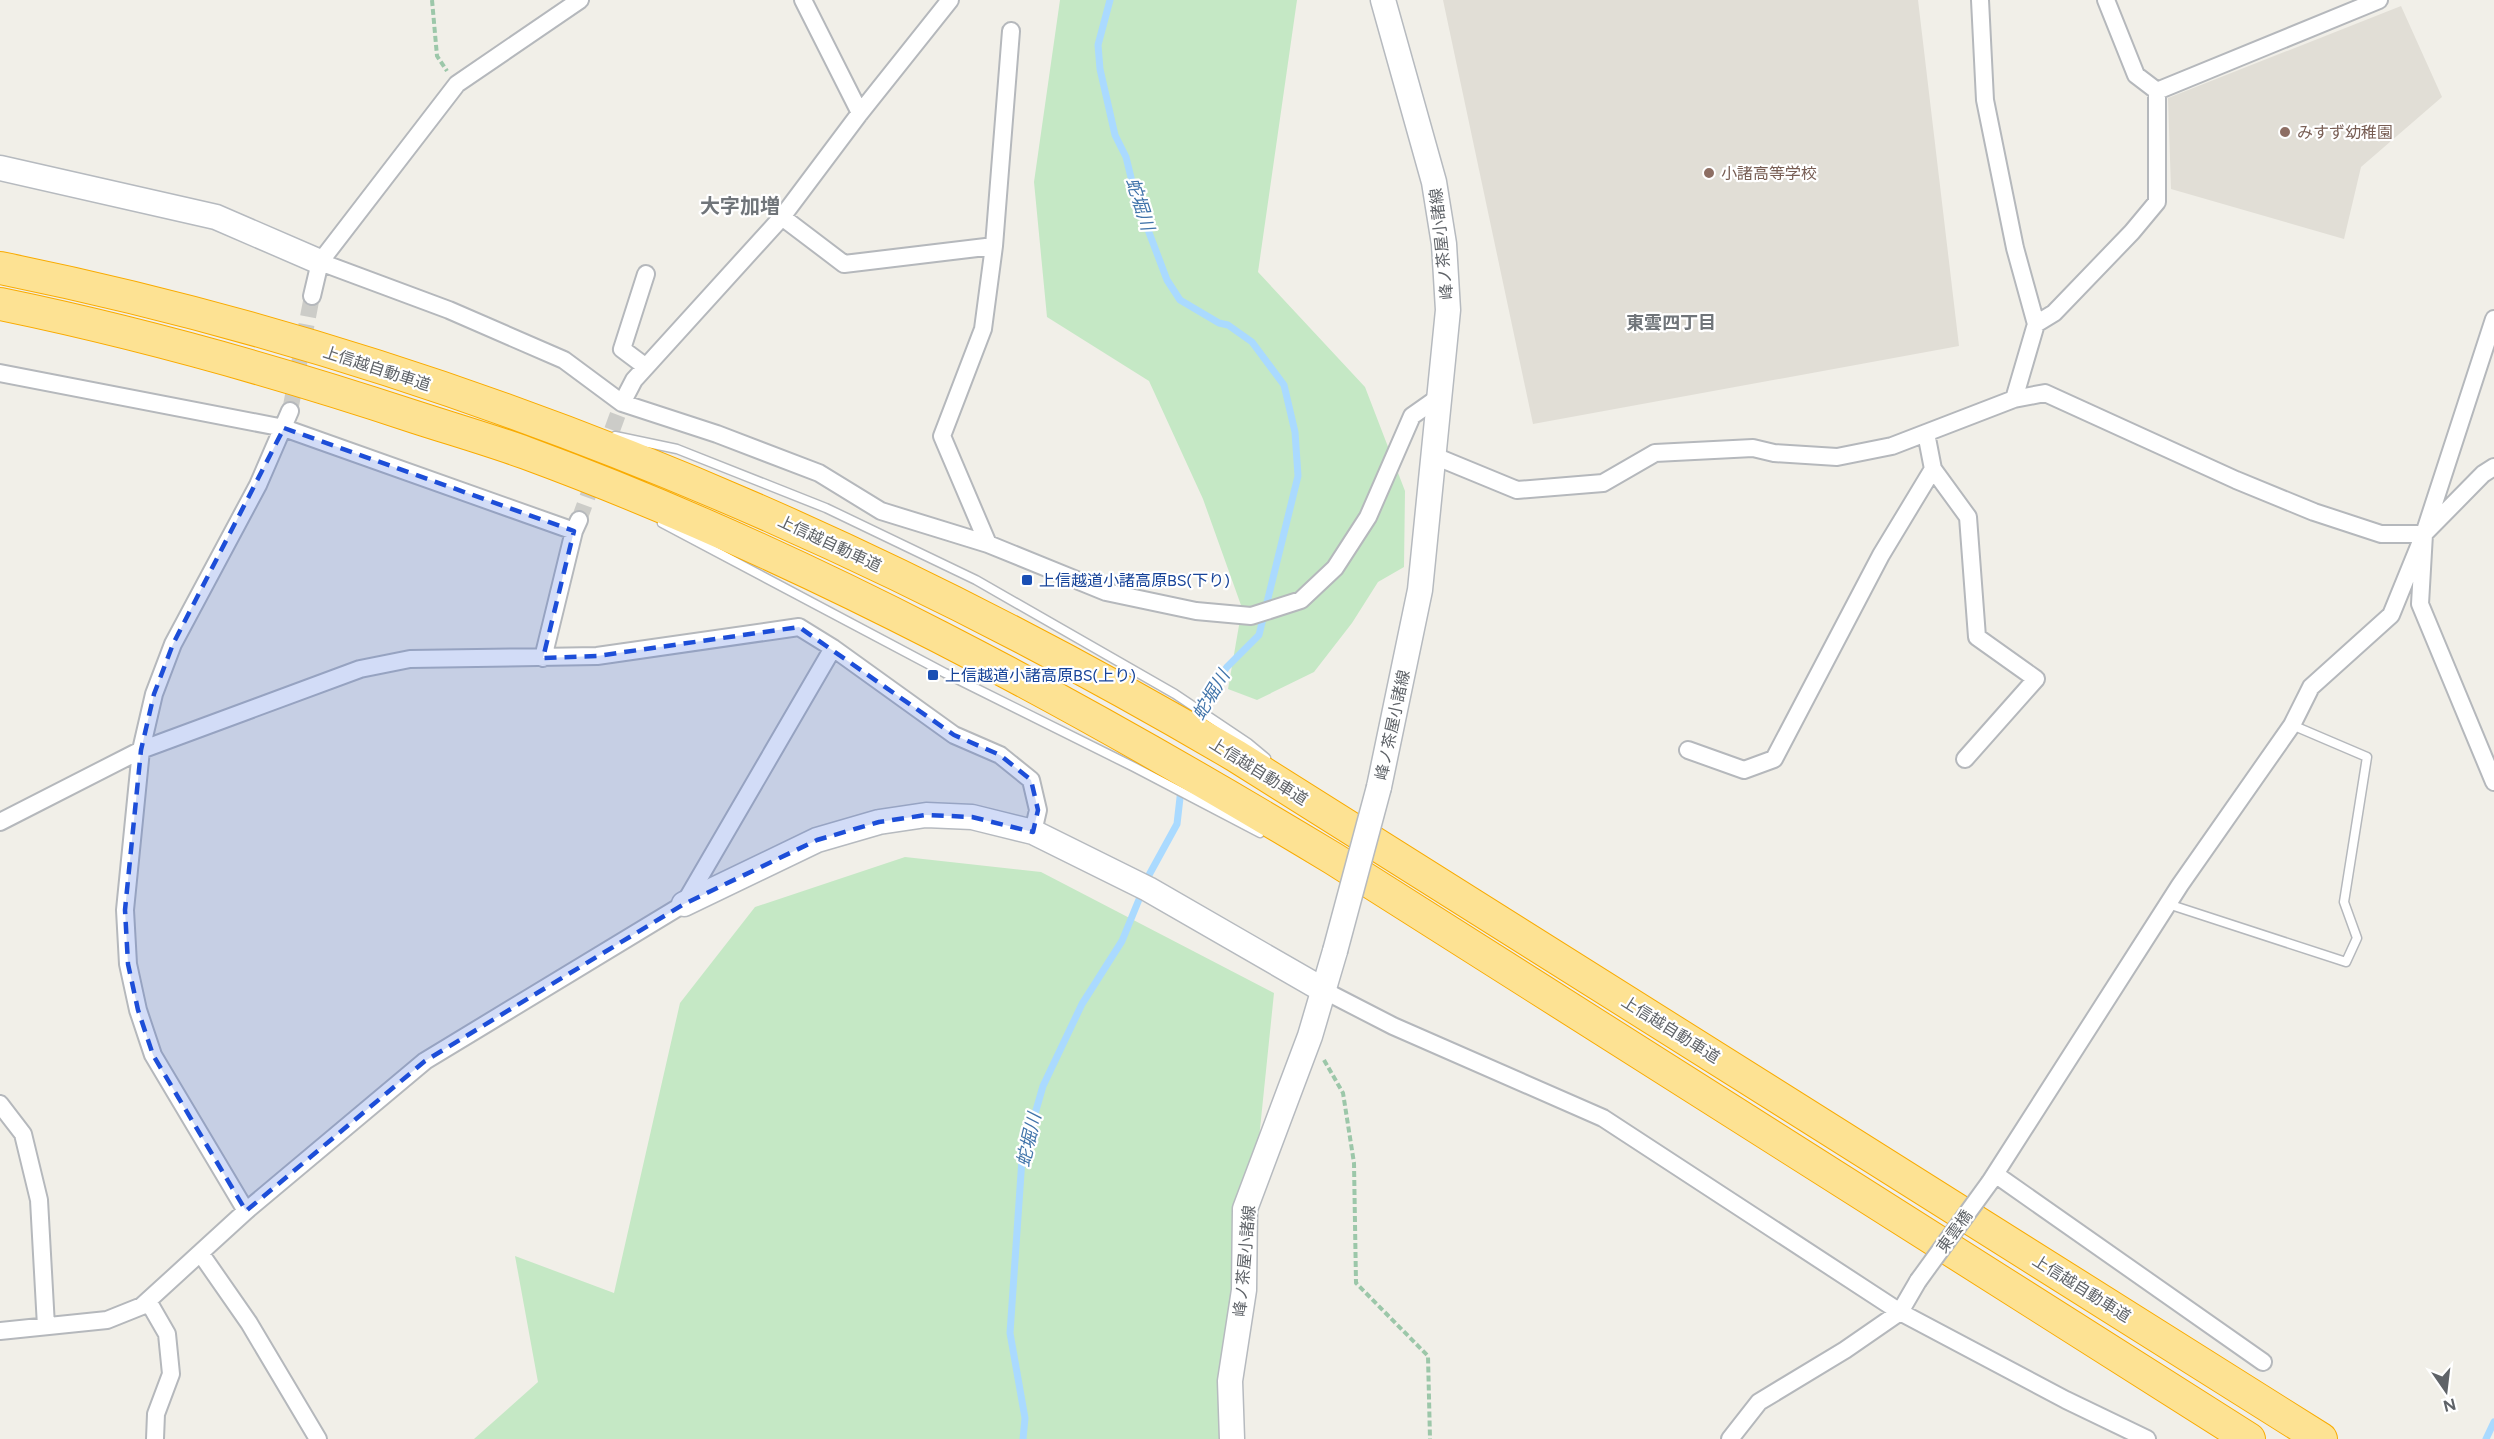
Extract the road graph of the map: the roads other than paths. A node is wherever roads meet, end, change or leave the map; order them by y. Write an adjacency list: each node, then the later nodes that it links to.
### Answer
1 (580, 0): 14 (street)
2 (803, 0): 10 (street)
3 (950, 0): 10 (street)
4 (1383, 0): 23 (main road, 峰ノ茶屋小諸線)
5 (1980, 0): 20 (street)
6 (2106, 0): 9 (street)
7 (2379, 0): 9 (street)
8 (1011, 31): 13 (street)
9 (2157, 92): 20 (street)
10 (860, 113): 12 (street)
11 (0, 168): 14 (main road)
12 (782, 217): 13 (street); 21 (street)
13 (994, 246): 39 (street)
14 (320, 262): 17 (street); 25 (street)
15 (0, 268): 27 (highway, 上信越自動車道)
16 (646, 274): 21 (street)
17 (312, 296)
18 (0, 304): 32 (highway, 上信越自動車道)
19 (2494, 319): 38 (street)
20 (2036, 324): 24 (street)
21 (646, 367): 25 (street)
22 (0, 373): 28 (street)
23 (1439, 398): 33 (main road, 峰ノ茶屋小諸線); 39 (street)
24 (2014, 399): 30 (street); 38 (street)
25 (622, 403): 39 (street)
26 (291, 411): 28 (street)
27 (530, 418): 29 (lane); 42 (highway, 上信越自動車道)
28 (284, 428): 41 (street); 45 (street)
29 (587, 430)
30 (1926, 433): 33 (street); 35 (street)
31 (609, 435): 42 (lane)
32 (526, 453): 36 (lane); 47 (highway, 上信越自動車道)
33 (1432, 455): 61 (main road, 峰ノ茶屋小諸線, bridge)
34 (2494, 467): 38 (street)
35 (1933, 469): 46 (street); 48 (street)
36 (607, 495)
37 (657, 521): 47 (lane)
38 (2424, 534): 43 (street, 東雲橋); 51 (street)
39 (988, 544)
40 (833, 648): 41 (street); 55 (street); 58 (street)
41 (543, 658): 45 (street)
42 (1166, 702): 44 (highway, 上信越自動車道)
43 (2292, 725): 59 (street, 東雲橋); 59 (lane)
44 (1242, 749): 49 (lane); 54 (highway, 上信越自動車道)
45 (141, 750): 53 (street); 64 (street)
46 (1688, 750)
47 (1137, 756): 52 (highway, 上信越自動車道)
48 (1965, 759)
49 (1274, 764)
50 (1291, 779): 54 (lane)
51 (2494, 782)
52 (1214, 797): 56 (lane); 60 (highway, 上信越自動車道)
53 (0, 822)
54 (1342, 823): 77 (highway, 上信越自動車道)
55 (1033, 832): 58 (main road); 61 (main road)
56 (1270, 838)
57 (1342, 877): 60 (lane)
58 (684, 904): 64 (street)
59 (2167, 904): 63 (street, 東雲橋)
60 (1474, 949): 76 (highway, 上信越自動車道)
61 (1325, 991): 67 (street); 73 (main road, 峰ノ茶屋小諸線)
62 (0, 1104): 68 (street)
63 (1993, 1178): 67 (street, 東雲橋, bridge); 70 (street)
64 (246, 1210): 65 (street)
65 (201, 1254): 66 (street); 72 (street)
66 (148, 1301): 68 (street); 71 (street)
67 (1900, 1312): 74 (street); 75 (street)
68 (46, 1326): 69 (street)
69 (0, 1331)
70 (2264, 1362)
71 (155, 1439)
72 (318, 1439)
73 (1232, 1439)
74 (1730, 1439)
75 (2147, 1439)
76 (2249, 1439)
77 (2321, 1439)

